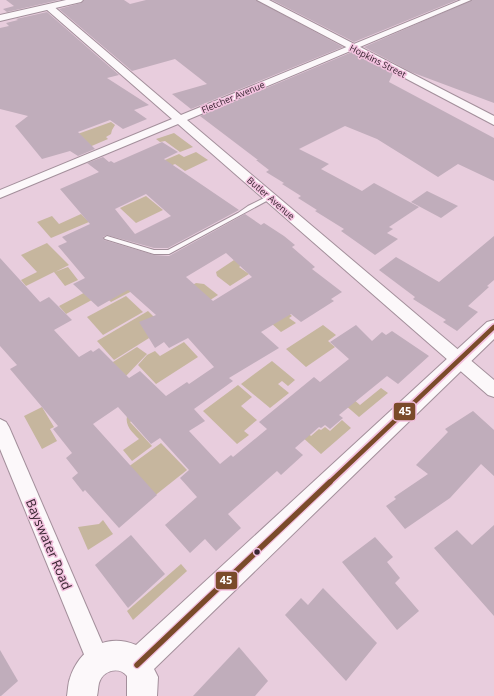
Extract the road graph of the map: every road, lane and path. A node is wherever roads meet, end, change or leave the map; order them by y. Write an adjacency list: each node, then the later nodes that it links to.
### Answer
1 (78, 0): 4 (street)
2 (262, 0): 6 (street, Hopkins Street)
3 (467, 0): 6 (street, Fletcher Avenue)
4 (49, 6): 5 (street); 7 (street, Butler Avenue)
5 (0, 18)
6 (353, 48): 7 (street, Fletcher Avenue); 8 (street, Hopkins Street)
7 (180, 119): 9 (street, Fletcher Avenue); 10 (street, Butler Avenue)
8 (494, 121)
9 (0, 194)
10 (270, 197): 11 (lane); 13 (street, Butler Avenue)
11 (107, 238)
12 (494, 327): 13 (street)
13 (459, 360): 14 (street, Butler Avenue); 17 (street)
14 (494, 390)
15 (0, 427): 16 (street, Bayswater Road)
16 (98, 661): 17 (street); 18 (street)
17 (137, 665): 19 (street)
18 (82, 696)
19 (142, 696)

